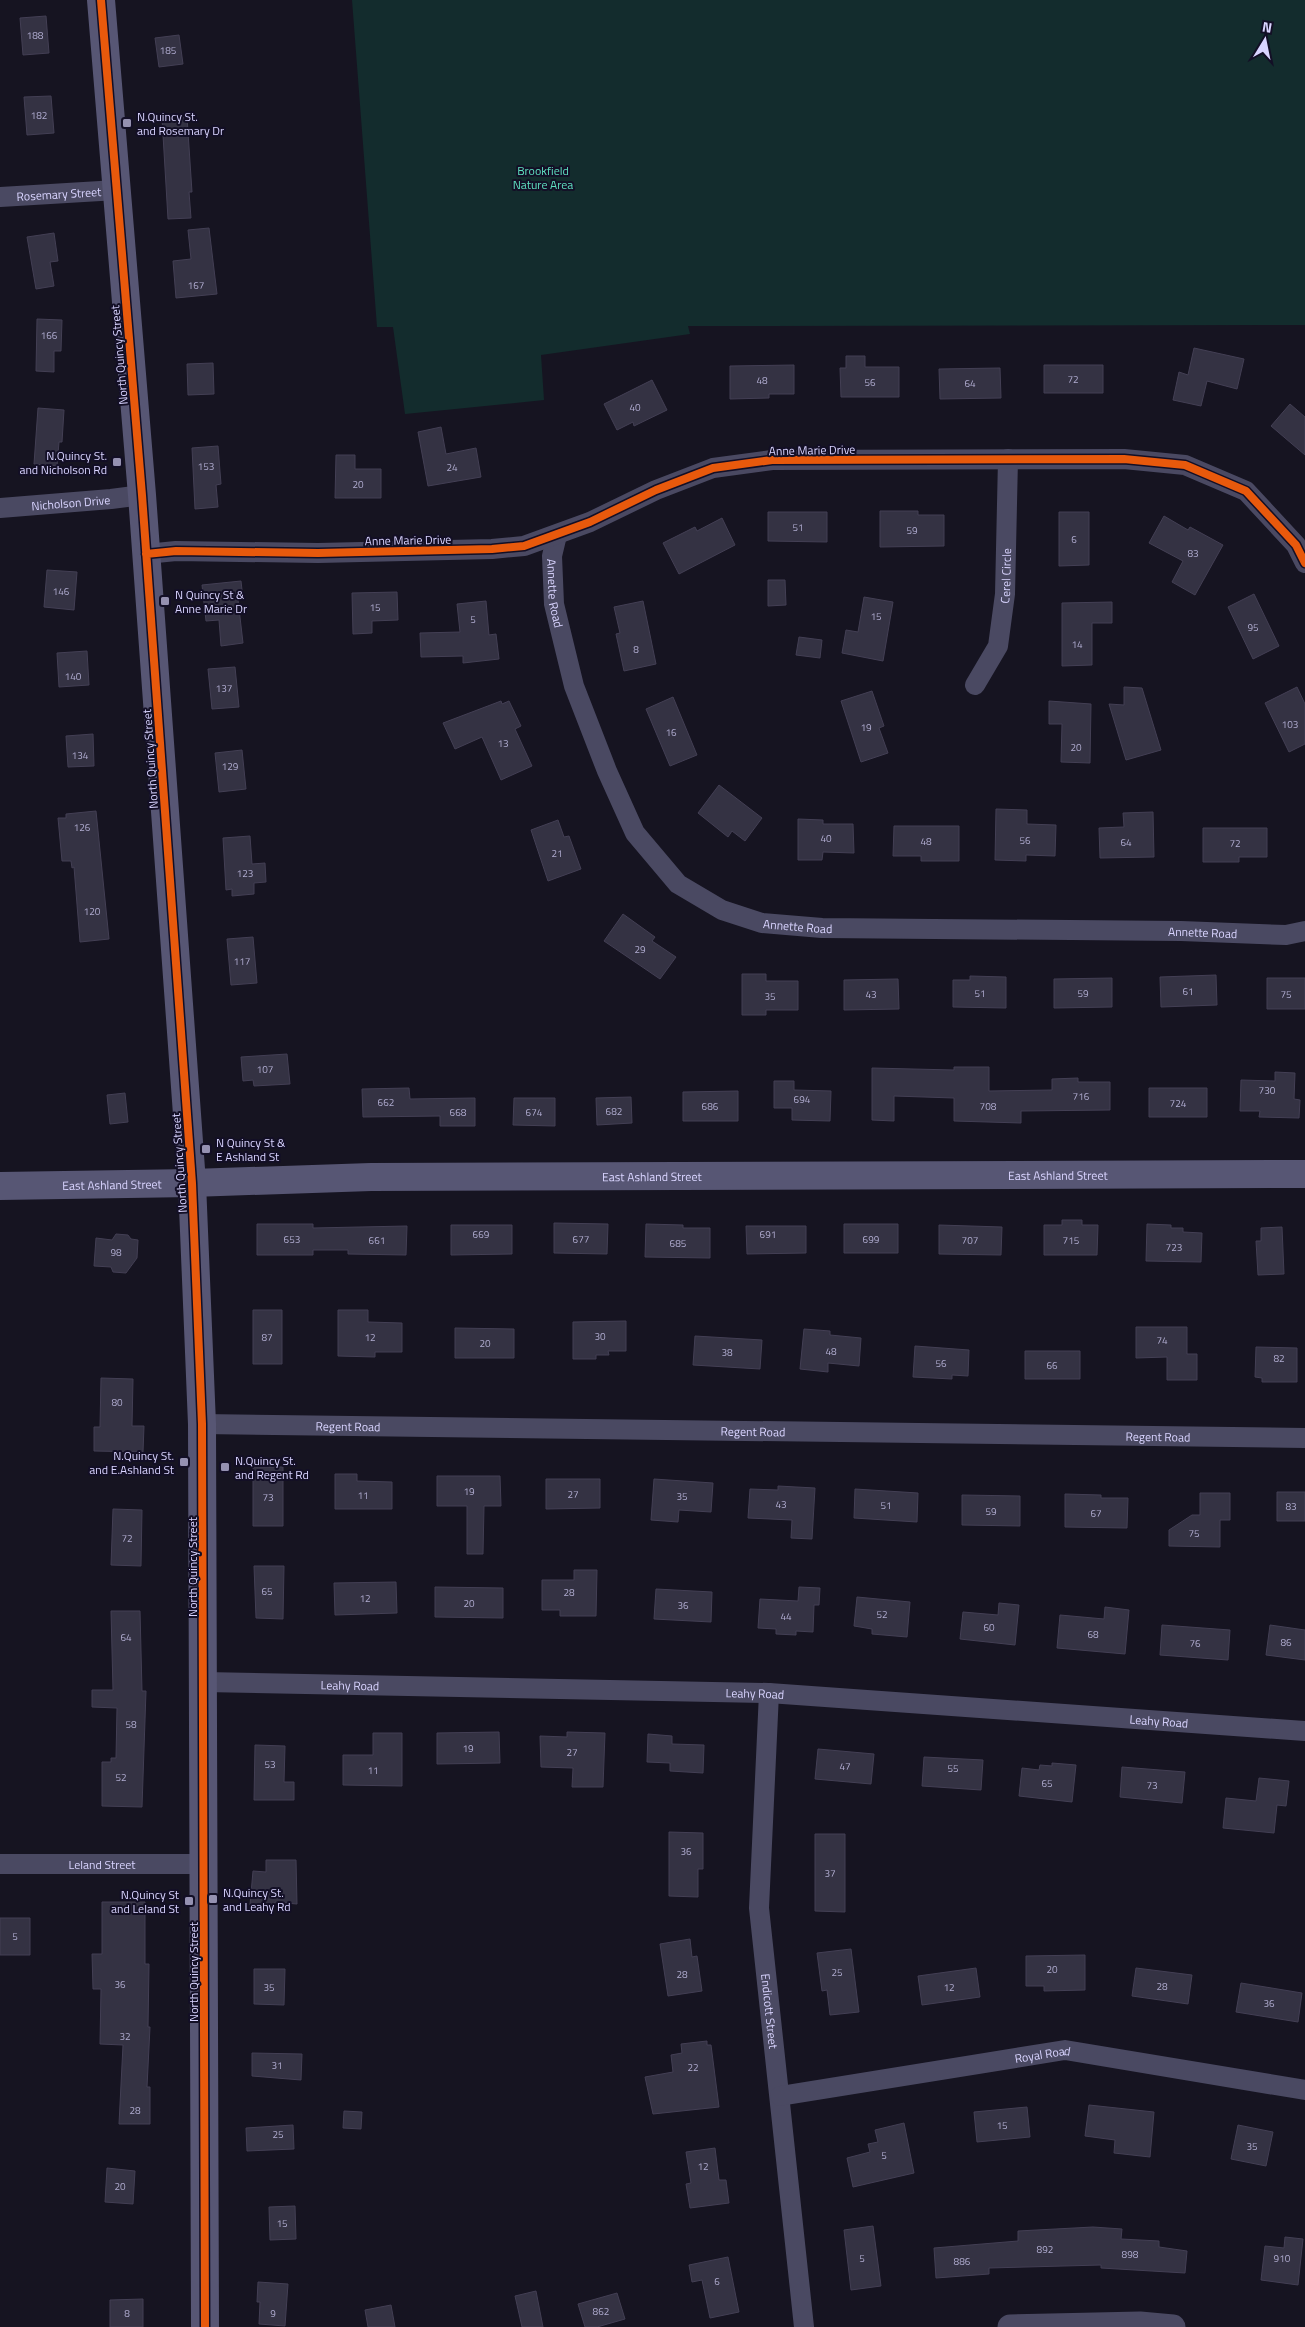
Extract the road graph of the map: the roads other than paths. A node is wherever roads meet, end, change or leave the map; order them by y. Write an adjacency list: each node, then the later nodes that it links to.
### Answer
1 (100, 0): 2 (main road, North Quincy Street)
2 (117, 190): 3 (street, Rosemary Street); 5 (main road, North Quincy Street)
3 (0, 197)
4 (1008, 460): 7 (street, Anne Marie Drive); 9 (street, Anne Marie Drive); 10 (street, Cerel Circle)
5 (142, 495): 6 (street, Nicholson Drive); 8 (main road, North Quincy Street)
6 (0, 508)
7 (557, 534): 8 (street, Anne Marie Drive); 11 (street, Annette Road)
8 (146, 554): 13 (main road, North Quincy Street)
9 (1305, 563)
10 (975, 685)
11 (1305, 931)
12 (1305, 1174): 13 (main road, East Ashland Street)
13 (192, 1183): 14 (main road, East Ashland Street); 15 (main road, North Quincy Street)
14 (0, 1186)
15 (202, 1424): 16 (street, Regent Road); 17 (main road, North Quincy Street)
16 (1305, 1438)
17 (204, 1682): 18 (street, Leahy Road); 21 (main road, North Quincy Street)
18 (769, 1693): 19 (street, Leahy Road); 23 (street, Endicott Street)
19 (1305, 1731)
20 (0, 1864): 21 (street, Leland Street)
21 (204, 1864): 24 (main road, North Quincy Street)
22 (1305, 2090): 23 (street, Royal Road)
23 (780, 2096): 25 (street, Endicott Street)
24 (205, 2327)
25 (804, 2327)
26 (1010, 2327): 27 (street)
27 (1173, 2327)

